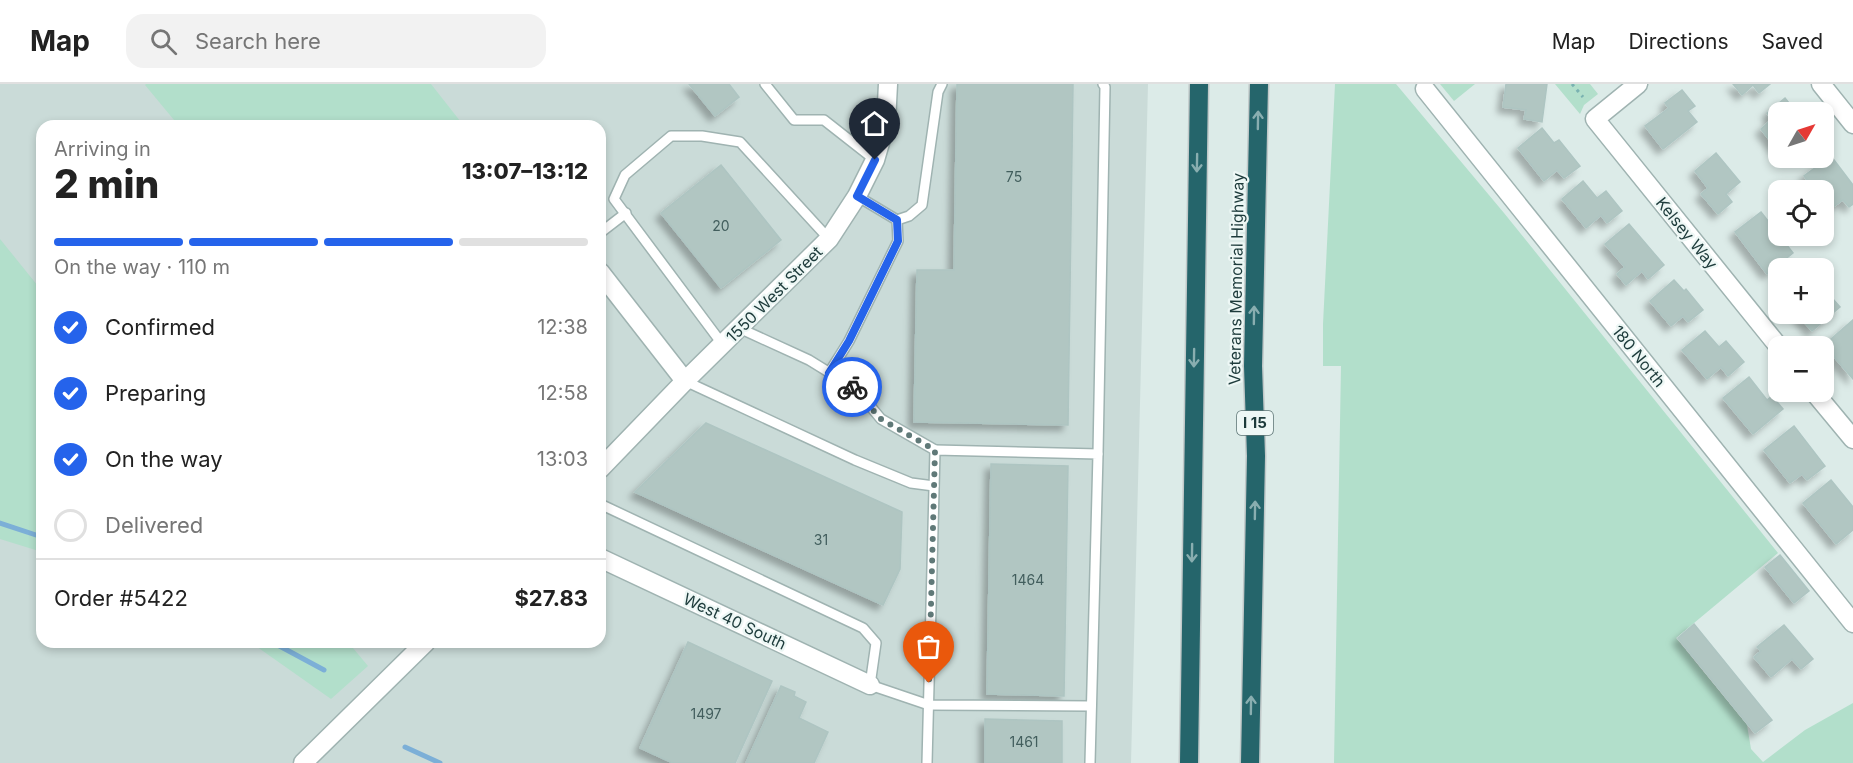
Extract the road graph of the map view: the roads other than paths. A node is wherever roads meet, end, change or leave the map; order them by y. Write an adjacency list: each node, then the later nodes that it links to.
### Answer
1 (765, 84): 11 (lane)
2 (888, 84): 11 (street, 1550 West Street)
3 (942, 84): 14 (lane)
4 (1103, 84): 26 (lane)
5 (1198, 84): 39 (highway, one-way to 39)
6 (1259, 84): 40 (highway, Veterans Memorial Highway / I 15, one-way to 6)
7 (1638, 84): 19 (street, Kelsey Way)
8 (1821, 84): 10 (street)
9 (1425, 89): 31 (street, 180 North)
10 (1853, 123)
11 (875, 160): 12 (street, 1550 West Street)
12 (857, 196): 14 (lane); 16 (street, 1550 West Street)
13 (626, 213): 15 (lane); 16 (lane); 20 (lane)
14 (897, 220): 21 (lane)
15 (606, 228)
16 (829, 239): 18 (street, 1550 West Street)
17 (606, 280): 22 (street)
18 (739, 328): 20 (street, 1550 West Street); 21 (lane)
19 (1769, 336)
20 (723, 345): 22 (street, 1550 West Street)
21 (829, 373): 25 (lane)
22 (685, 381): 27 (street, 1550 West Street); 28 (lane)
23 (1822, 402): 24 (street)
24 (1853, 439)
25 (935, 450): 26 (lane); 28 (lane)
26 (1098, 454): 35 (lane)
27 (606, 463)
28 (934, 486): 34 (lane)
29 (606, 507): 33 (lane)
30 (606, 561): 33 (street, West 40 South)
31 (1853, 623)
32 (420, 648): 36 (street)
33 (870, 685): 34 (lane)
34 (929, 705): 35 (lane); 37 (lane)
35 (1091, 706): 38 (lane)
36 (303, 763)
37 (927, 763)
38 (1090, 763)
39 (1189, 763)
40 (1250, 763)

